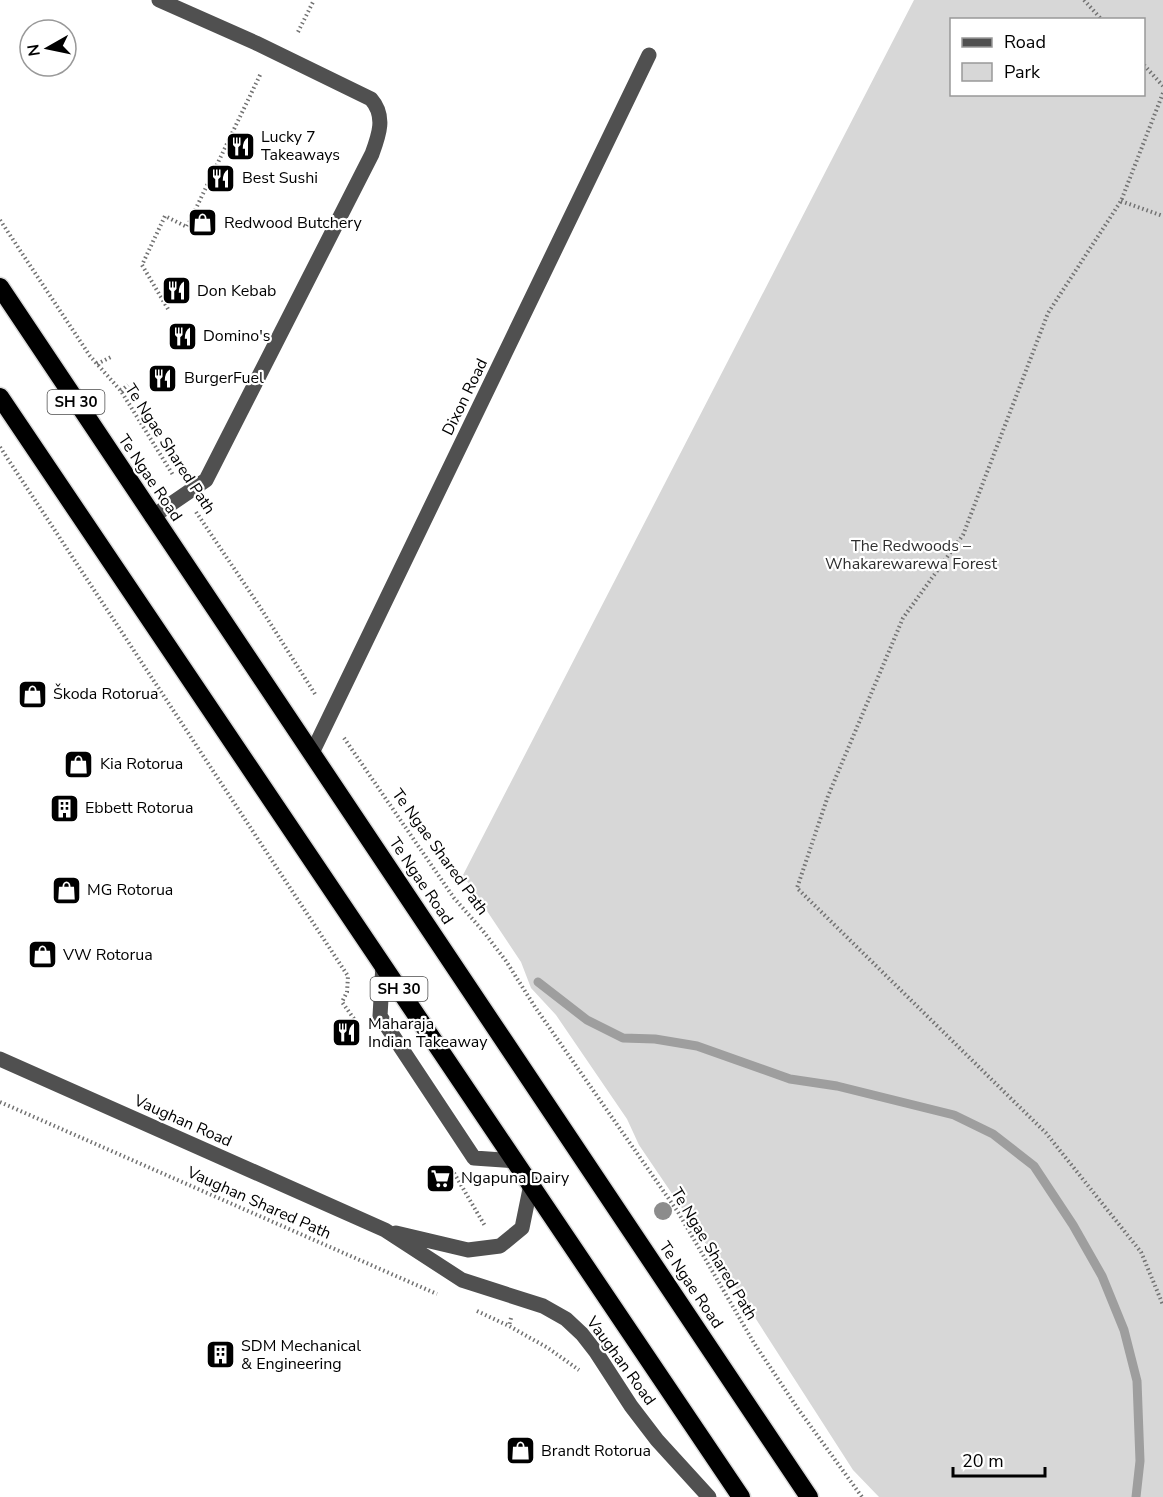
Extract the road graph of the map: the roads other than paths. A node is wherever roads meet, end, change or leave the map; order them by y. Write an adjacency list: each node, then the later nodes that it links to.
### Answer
1 (159, 0): 5 (street)
2 (649, 55): 6 (street, Dixon Road)
3 (0, 287): 5 (highway, Te Ngae Road / SH 30)
4 (0, 397): 7 (highway, SH 30)
5 (152, 517): 6 (highway, Te Ngae Road / SH 30)
6 (312, 753): 14 (highway, Te Ngae Road / SH 30)
7 (383, 964): 9 (highway, SH 30); 9 (street)
8 (0, 1059): 11 (street, Vaughan Road)
9 (516, 1161): 10 (highway, SH 30)
10 (531, 1184): 11 (street, Vaughan Road); 13 (highway, SH 30)
11 (385, 1230): 12 (street, Vaughan Road)
12 (709, 1497)
13 (741, 1497)
14 (809, 1497)

